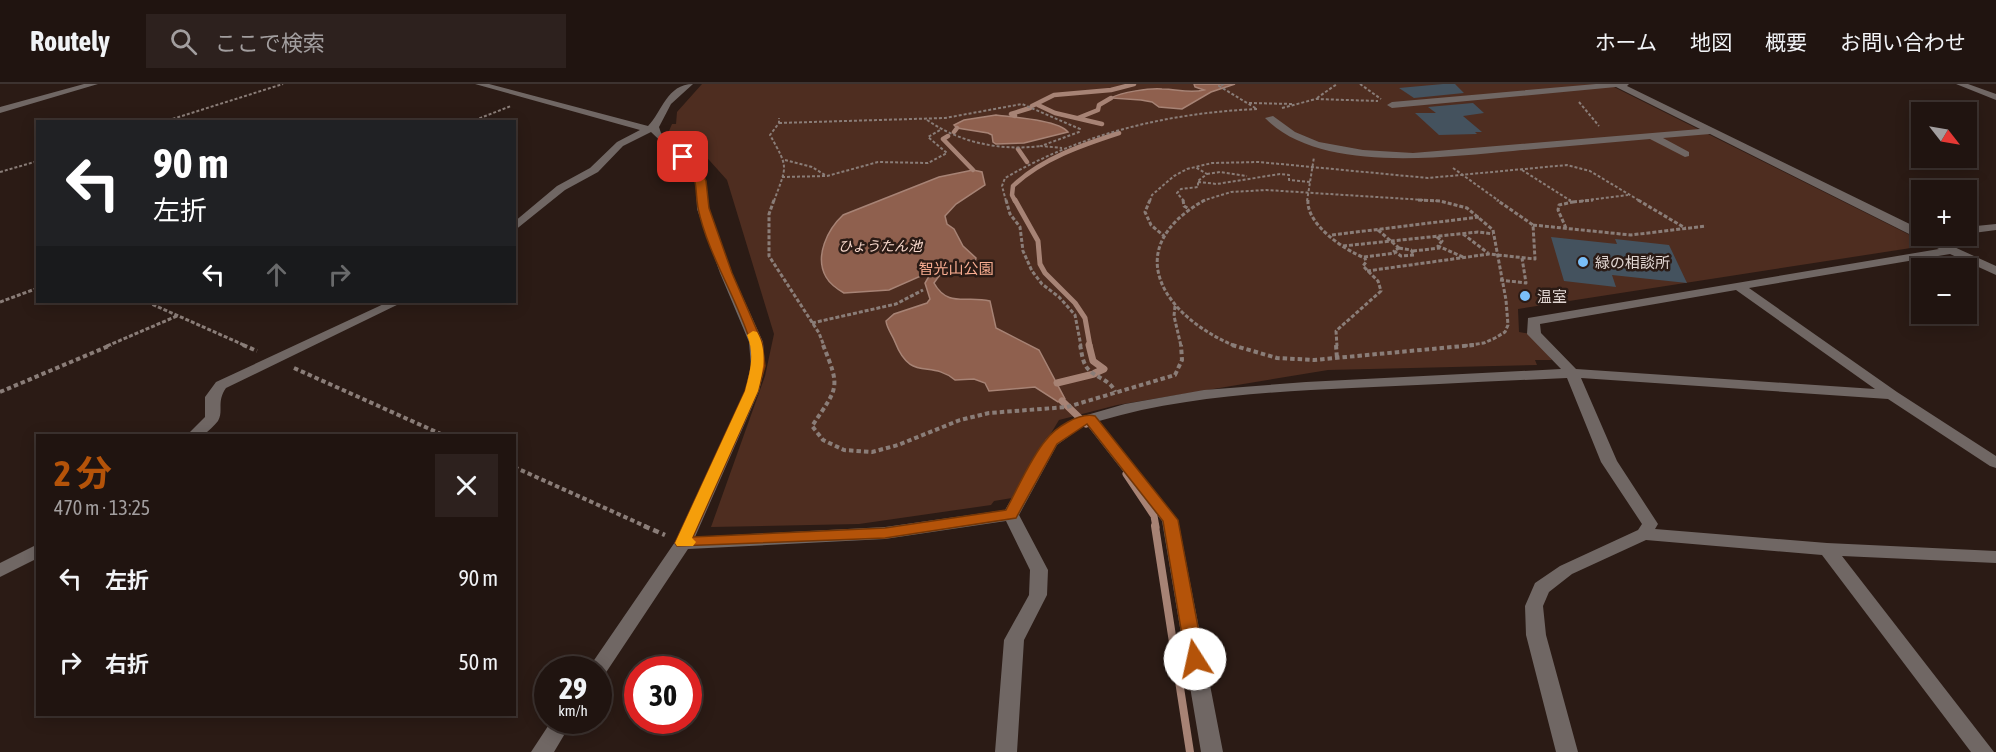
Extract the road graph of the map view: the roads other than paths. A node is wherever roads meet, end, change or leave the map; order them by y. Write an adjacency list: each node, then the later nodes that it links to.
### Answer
1 (94, 84): 9 (street)
2 (478, 84): 11 (street)
3 (689, 84): 11 (street)
4 (1616, 84): 5 (street); 8 (street); 12 (street)
5 (1625, 84)
6 (1960, 84): 7 (street)
7 (1996, 98)
8 (1392, 105)
9 (0, 110)
10 (1269, 117): 13 (street)
11 (651, 128): 15 (street); 31 (street)
12 (1710, 131): 13 (street); 17 (street)
13 (1652, 136): 14 (street)
14 (1685, 154)
15 (516, 226)
16 (1996, 227): 18 (street)
17 (1911, 229)
18 (1977, 230)
19 (1945, 246): 20 (street)
20 (1953, 250): 21 (street); 22 (street)
21 (1996, 271)
22 (1739, 287): 24 (street); 25 (street)
23 (395, 303): 27 (street)
24 (1572, 373): 25 (street); 26 (street); 30 (street)
25 (1892, 395): 28 (street)
26 (1084, 420): 29 (street); 40 (street)
27 (196, 434)
28 (1996, 463)
29 (1011, 515): 31 (street); 39 (street)
30 (1644, 534): 32 (street); 41 (street)
31 (682, 543): 36 (street)
32 (1827, 549): 34 (street); 42 (street)
33 (36, 551): 35 (street)
34 (1996, 557)
35 (0, 571)
36 (607, 656)
37 (554, 734): 38 (street)
38 (542, 752)
39 (1006, 752)
40 (1212, 752)
41 (1567, 752)
42 (1983, 752)

